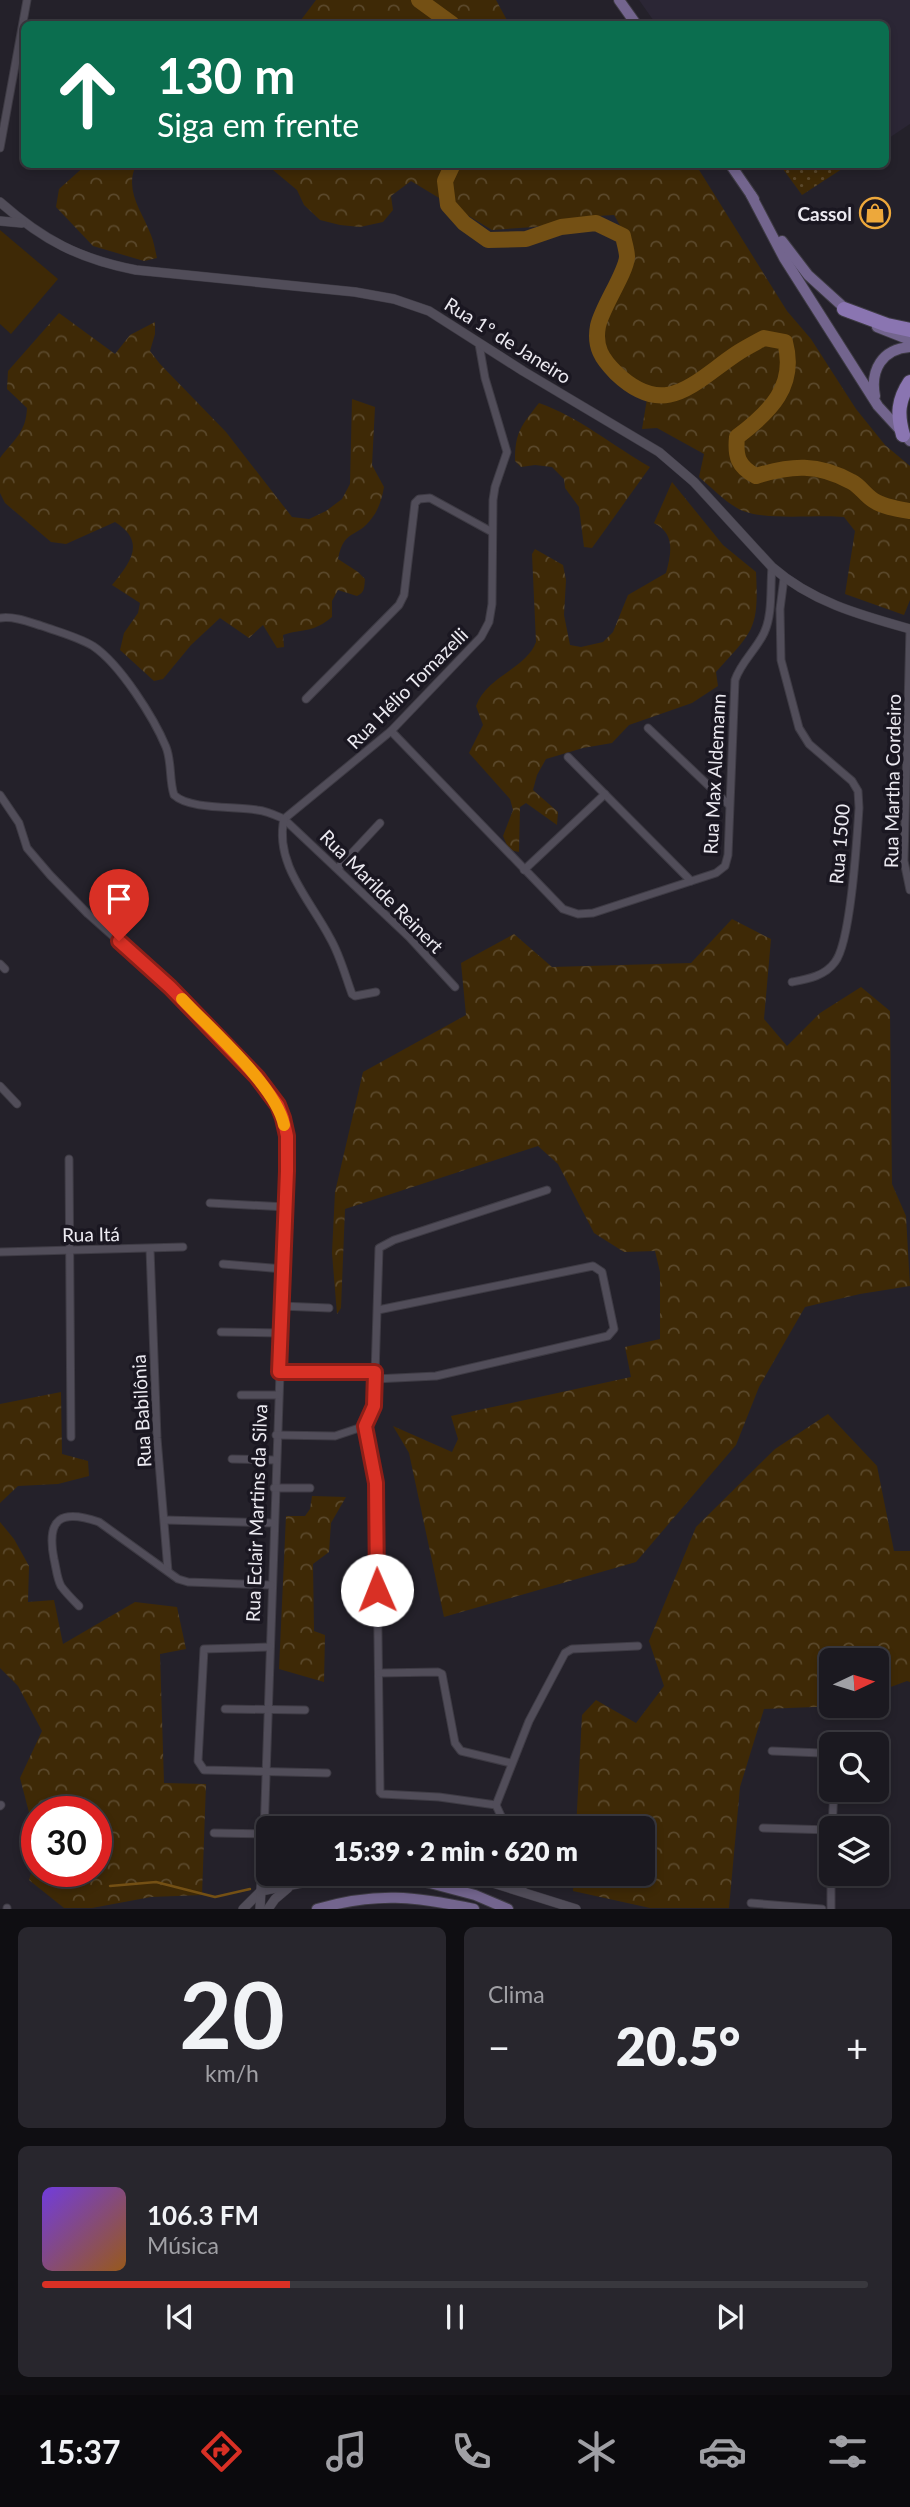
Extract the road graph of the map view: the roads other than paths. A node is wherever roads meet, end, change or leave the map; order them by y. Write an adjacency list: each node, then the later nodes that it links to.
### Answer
1 (27, 0): 3 (street)
2 (619, 0): 4 (main road)
3 (23, 21)
4 (634, 21)
5 (21, 33): 6 (street)
6 (0, 148)
7 (733, 168): 8 (main road)
8 (751, 195): 12 (main road); 18 (main road)
9 (0, 202): 11 (street, Rua 1º de Janeiro)
10 (0, 221): 11 (street, Rua 1º de Janeiro)
11 (24, 223): 15 (street, Rua 1º de Janeiro)
12 (844, 309): 13 (highway); 14 (main road)
13 (910, 330)
14 (910, 340)
15 (479, 344): 20 (street, Rua Hélio Tomazelli); 21 (street, Rua 1º de Janeiro)
16 (910, 347): 18 (main road)
17 (910, 382): 19 (highway)
18 (878, 406): 19 (main road)
19 (907, 438)
20 (492, 532): 25 (street); 27 (street, Rua Hélio Tomazelli)
21 (772, 567): 22 (street, Rua 1º de Janeiro); 31 (street, Rua Max Aldemann)
22 (784, 578): 24 (street, Rua 1º de Janeiro); 38 (street, Rua 1500)
23 (0, 618): 32 (street)
24 (910, 629): 37 (street, Rua Martha Cordeiro)
25 (306, 699)
26 (648, 728): 31 (street)
27 (391, 731): 32 (street, Rua Hélio Tomazelli); 35 (street, Rua Max Aldemann)
28 (568, 757): 30 (street)
29 (0, 794): 46 (street, Rua Eclair Martins da Silva)
30 (605, 794): 35 (street); 36 (street)
31 (729, 805): 36 (street, Rua Max Aldemann)
32 (284, 819): 34 (street, Rua Marilde Reinert); 40 (street)
33 (380, 823): 34 (street)
34 (338, 868): 39 (street, Rua Marilde Reinert)
35 (524, 870): 36 (street, Rua Max Aldemann)
36 (691, 881)
37 (910, 890)
38 (792, 982)
39 (455, 987)
40 (376, 992)
41 (0, 1086): 42 (street)
42 (17, 1104)
43 (69, 1159): 49 (street)
44 (547, 1190): 55 (street)
45 (209, 1202): 46 (street)
46 (286, 1207): 52 (street, Rua Eclair Martins da Silva)
47 (183, 1247): 48 (street, Rua Itá)
48 (149, 1249): 49 (street, Rua Itá); 69 (street, Rua Babilônia)
49 (69, 1250): 50 (street, Rua Itá); 64 (street)
50 (0, 1252)
51 (223, 1264): 52 (street)
52 (283, 1269): 53 (street, Rua Eclair Martins da Silva)
53 (282, 1306): 54 (street); 57 (street, Rua Eclair Martins da Silva)
54 (329, 1308)
55 (378, 1310): 59 (street); 59 (street)
56 (221, 1332): 57 (street)
57 (280, 1333): 58 (street, Rua Eclair Martins da Silva)
58 (279, 1372): 59 (street); 61 (street, Rua Eclair Martins da Silva)
59 (375, 1375): 62 (street)
60 (241, 1395): 61 (street)
61 (278, 1395): 63 (street, Rua Eclair Martins da Silva)
62 (365, 1426): 63 (street); 76 (street)
63 (276, 1435): 66 (street, Rua Eclair Martins da Silva)
64 (71, 1437)
65 (232, 1460): 66 (street)
66 (275, 1460): 67 (street, Rua Eclair Martins da Silva)
67 (274, 1488): 68 (street); 70 (street, Rua Eclair Martins da Silva)
68 (310, 1488)
69 (165, 1520): 70 (street); 71 (street, Rua Babilônia)
70 (273, 1523): 72 (street, Rua Eclair Martins da Silva)
71 (168, 1571): 72 (street); 73 (street)
72 (271, 1586): 75 (street, Rua Eclair Martins da Silva)
73 (79, 1606)
74 (638, 1646): 82 (street)
75 (269, 1647): 78 (street, Rua Eclair Martins da Silva); 83 (street)
76 (379, 1673): 82 (street); 85 (street)
77 (225, 1709): 78 (street)
78 (267, 1709): 79 (street); 83 (street, Rua Eclair Martins da Silva)
79 (305, 1710)
80 (772, 1751): 81 (street)
81 (819, 1754)
82 (511, 1763): 85 (street)
83 (265, 1771): 84 (street); 86 (street, Rua Eclair Martins da Silva)
84 (327, 1773)
85 (496, 1805): 87 (street)
86 (266, 1816)
87 (501, 1816)
88 (763, 1828): 89 (street)
89 (819, 1830)
90 (214, 1833): 91 (street)
91 (256, 1834)
92 (261, 1886): 99 (street, Rua Eclair Martins da Silva)
93 (287, 1886): 99 (street)
94 (291, 1886): 104 (street)
95 (441, 1886): 107 (main road)
96 (503, 1886): 100 (street)
97 (522, 1886): 100 (street)
98 (831, 1886): 110 (street)
99 (261, 1891): 102 (street); 103 (street, Rua Eclair Martins da Silva)
100 (523, 1892): 108 (street)
101 (751, 1903): 109 (street)
102 (243, 1909)
103 (260, 1909)
104 (268, 1909)
105 (317, 1909): 106 (main road)
106 (474, 1909)
107 (508, 1909)
108 (576, 1909)
109 (822, 1909)
110 (831, 1909)

